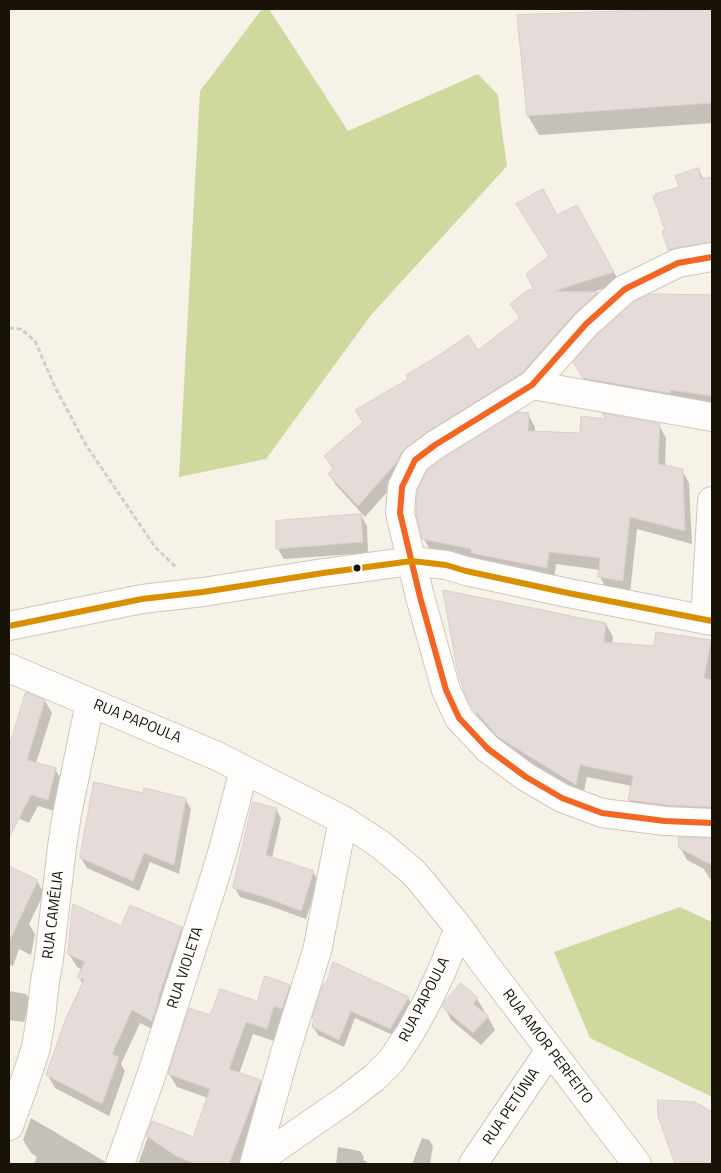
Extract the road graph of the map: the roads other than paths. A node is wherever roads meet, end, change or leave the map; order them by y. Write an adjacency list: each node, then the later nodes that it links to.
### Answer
1 (712, 257): 2 (street)
2 (532, 384): 3 (street); 5 (street)
3 (712, 417)
4 (712, 501): 6 (street)
5 (412, 561): 6 (street); 7 (street); 12 (street)
6 (709, 620)
7 (9, 626)
8 (9, 668): 9 (street, RUA PAPOULA)
9 (90, 702): 10 (street, RUA PAPOULA); 15 (street, RUA CAMÉLIA)
10 (244, 770): 11 (street, RUA PAPOULA); 16 (street, RUA VIOLETA)
11 (344, 820): 13 (street, RUA PAPOULA); 17 (street)
12 (712, 824)
13 (459, 928): 14 (street, RUA AMOR PERFEITO); 18 (street, RUA PAPOULA)
14 (550, 1050): 19 (street, RUA PETÚNIA); 20 (street, RUA AMOR PERFEITO)
15 (9, 1126)
16 (120, 1164)
17 (254, 1164)
18 (258, 1164)
19 (473, 1164)
20 (637, 1164)

